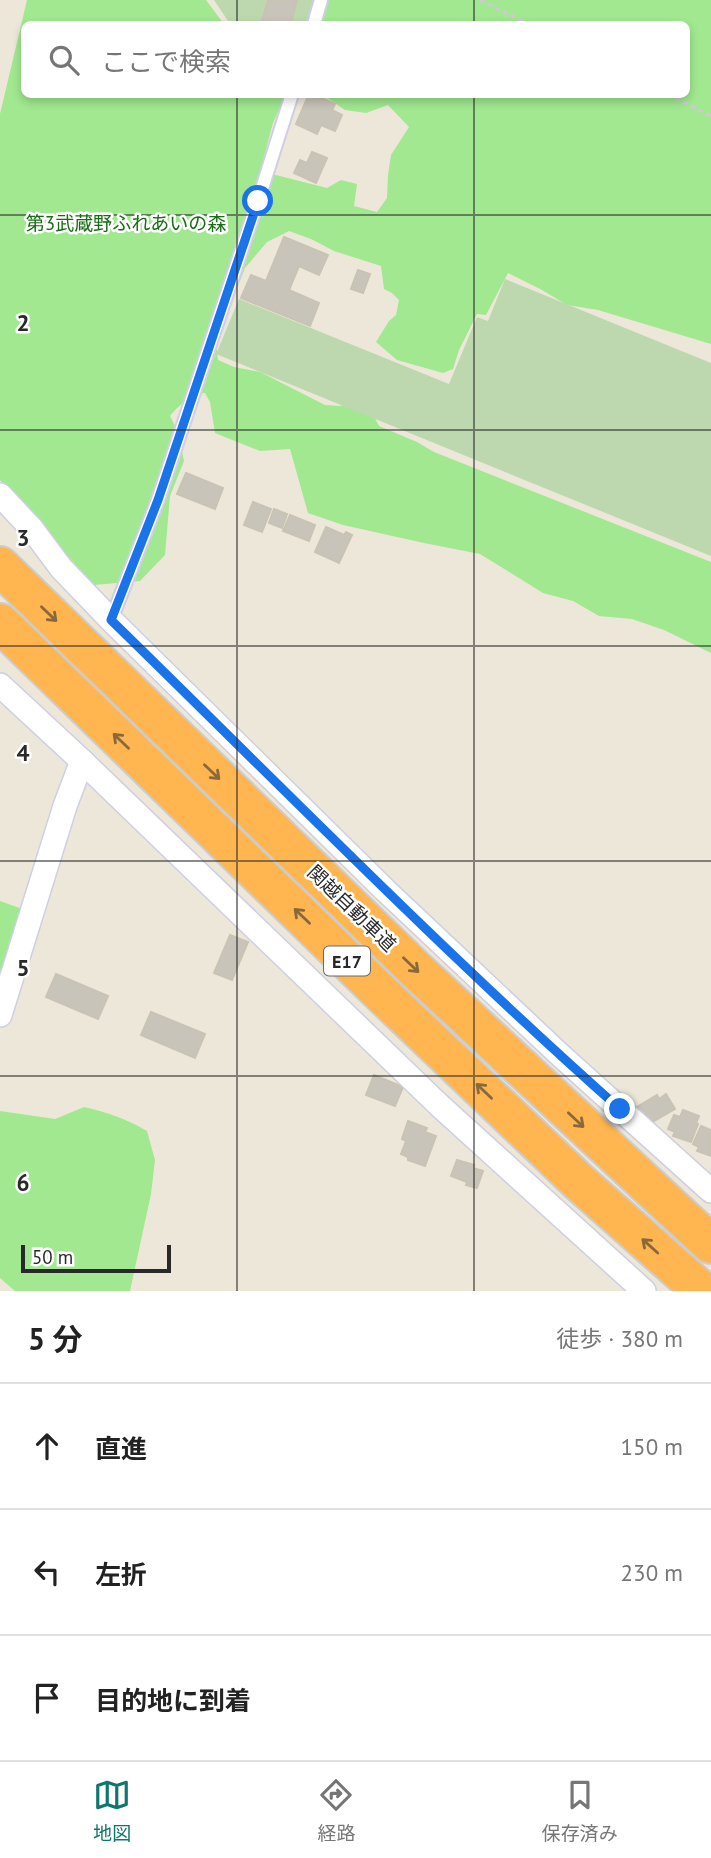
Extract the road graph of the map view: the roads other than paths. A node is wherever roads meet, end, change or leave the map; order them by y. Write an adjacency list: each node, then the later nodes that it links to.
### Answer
1 (321, 0): 2 (lane)
2 (315, 21)
3 (291, 98): 6 (lane)
4 (0, 495): 6 (street)
5 (0, 566): 12 (highway, 関越自動車道 / E17, one-way to 12)
6 (111, 620): 11 (street)
7 (0, 623): 14 (highway, E17, one-way to 7)
8 (0, 685): 9 (street)
9 (82, 761): 10 (street); 13 (street)
10 (0, 1014)
11 (711, 1191)
12 (711, 1244)
13 (644, 1291)
14 (702, 1291)

